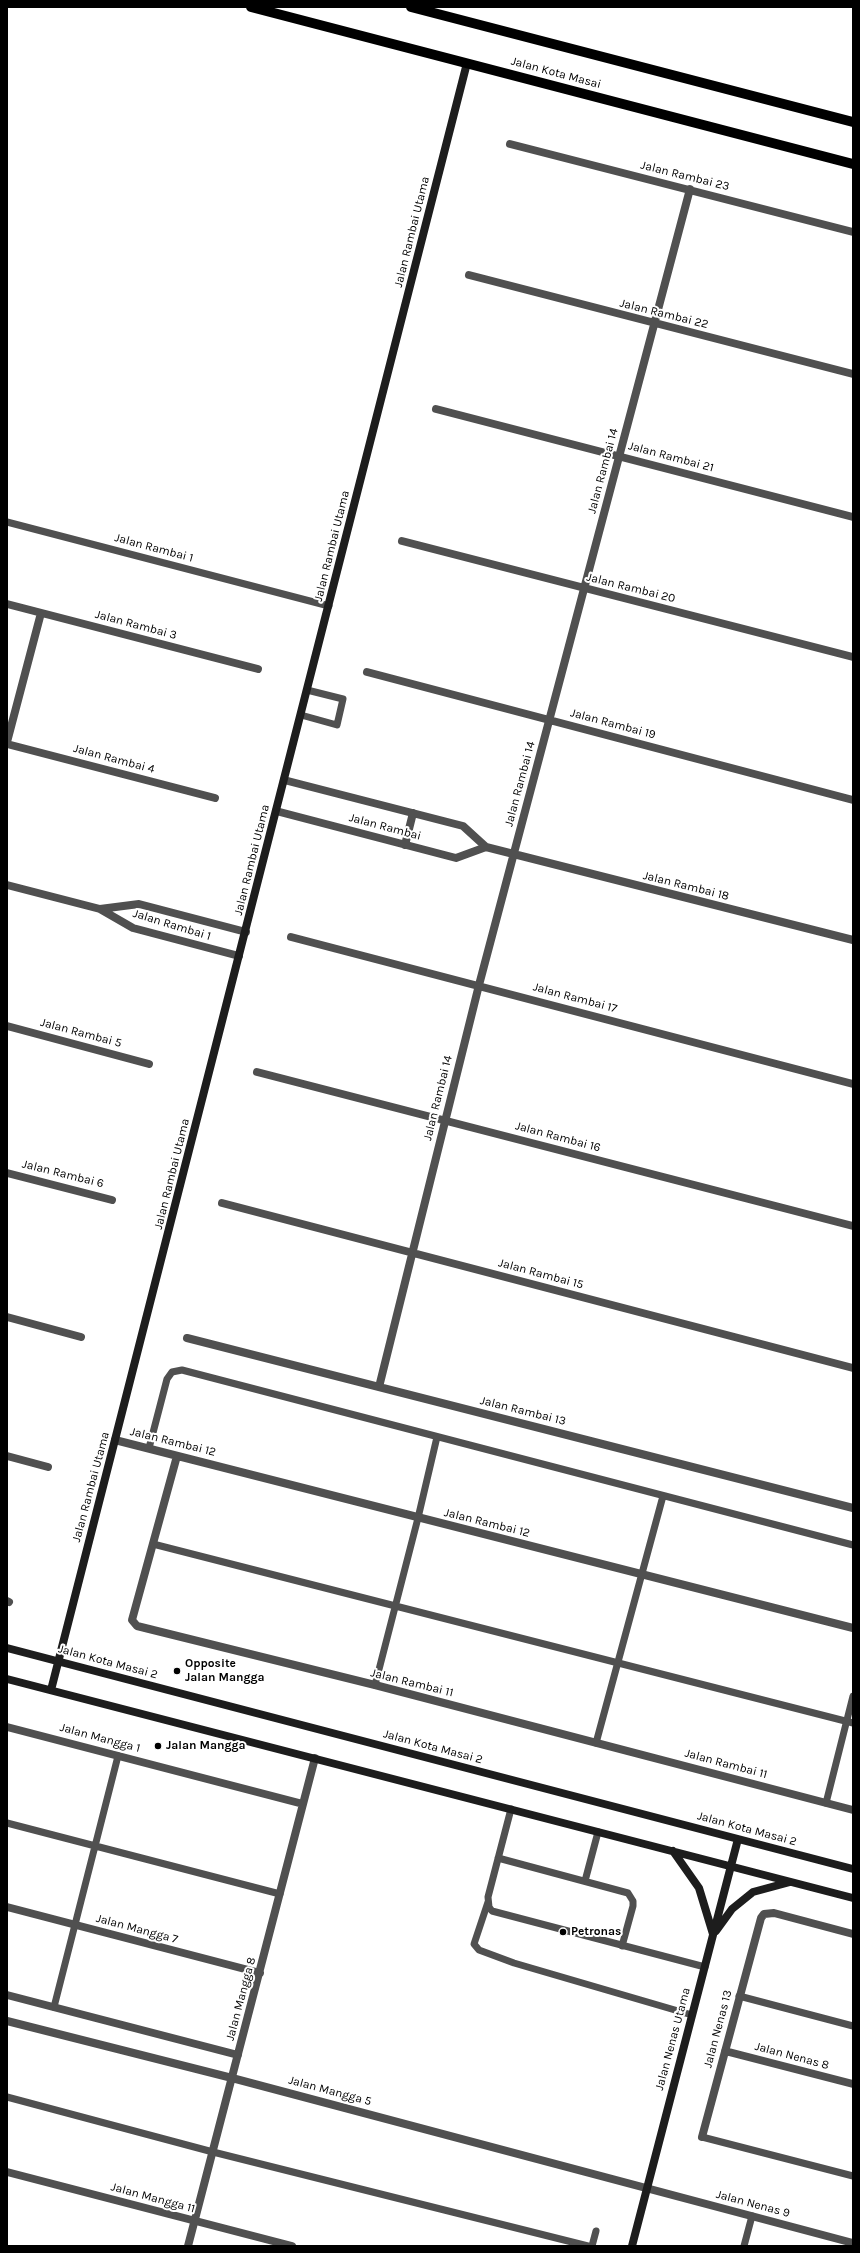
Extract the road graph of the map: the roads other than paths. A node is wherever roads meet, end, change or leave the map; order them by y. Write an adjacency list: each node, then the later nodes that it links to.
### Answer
1 (252, 7): 3 (main road, Jalan Kota Masai)
2 (411, 7): 4 (main road)
3 (467, 63): 6 (main road, Jalan Kota Masai); 19 (street, Jalan Rambai Utama)
4 (853, 122)
5 (510, 144): 7 (street, Jalan Rambai 23)
6 (853, 164)
7 (690, 189): 8 (street, Jalan Rambai 23); 10 (street, Jalan Rambai 14)
8 (853, 232)
9 (469, 275): 10 (street, Jalan Rambai 22)
10 (654, 324): 11 (street, Jalan Rambai 22); 13 (street, Jalan Rambai 14)
11 (853, 374)
12 (436, 409): 13 (street, Jalan Rambai 21)
13 (620, 456): 14 (street, Jalan Rambai 21); 17 (street, Jalan Rambai 14)
14 (853, 517)
15 (7, 522): 19 (lane, Jalan Rambai 1)
16 (402, 541): 17 (street, Jalan Rambai 20)
17 (585, 588): 21 (street, Jalan Rambai 20); 26 (street, Jalan Rambai 14)
18 (7, 604): 20 (street, Jalan Rambai 3)
19 (329, 606): 24 (street, Jalan Rambai Utama)
20 (41, 613): 22 (street, Jalan Rambai 3); 27 (street)
21 (853, 657)
22 (258, 669)
23 (366, 672): 26 (street, Jalan Rambai 19)
24 (307, 690): 25 (street, Jalan Rambai Utama); 25 (lane)
25 (301, 715): 28 (street, Jalan Rambai Utama)
26 (550, 719): 30 (street, Jalan Rambai 19); 35 (street, Jalan Rambai 14)
27 (7, 743): 29 (street, Jalan Rambai 4)
28 (284, 780): 31 (street, Jalan Rambai Utama); 32 (street, Jalan Rambai)
29 (215, 798)
30 (853, 800)
31 (276, 811): 33 (street, Jalan Rambai); 38 (street, Jalan Rambai Utama)
32 (413, 813): 33 (street); 34 (street, Jalan Rambai)
33 (405, 845): 34 (street, Jalan Rambai)
34 (486, 847): 35 (street, Jalan Rambai)
35 (514, 854): 40 (street, Jalan Rambai 18); 42 (street, Jalan Rambai 14)
36 (7, 885): 37 (street, Jalan Rambai 1)
37 (100, 909): 38 (street, Jalan Rambai 1); 41 (street, Jalan Rambai 1)
38 (246, 932): 41 (street, Jalan Rambai Utama)
39 (291, 936): 42 (street, Jalan Rambai 17)
40 (853, 940)
41 (239, 956): 59 (street, Jalan Rambai Utama)
42 (479, 985): 46 (street, Jalan Rambai 17); 47 (street, Jalan Rambai 14)
43 (7, 1026): 44 (street, Jalan Rambai 5)
44 (149, 1064)
45 (257, 1072): 47 (street, Jalan Rambai 16)
46 (853, 1084)
47 (445, 1120): 51 (street, Jalan Rambai 16); 52 (street, Jalan Rambai 14)
48 (7, 1172): 49 (street, Jalan Rambai 6)
49 (112, 1200)
50 (222, 1203): 52 (street, Jalan Rambai 15)
51 (853, 1226)
52 (412, 1253): 56 (street, Jalan Rambai 15); 57 (street, Jalan Rambai 14)
53 (7, 1317): 54 (street)
54 (80, 1337)
55 (187, 1338): 57 (street, Jalan Rambai 13)
56 (853, 1368)
57 (379, 1387): 65 (street, Jalan Rambai 13)
58 (437, 1437): 60 (lane); 64 (lane); 66 (lane)
59 (115, 1440): 60 (street, Jalan Rambai 12); 73 (street, Jalan Rambai Utama)
60 (149, 1448): 62 (street, Jalan Rambai 12)
61 (7, 1456): 63 (street)
62 (177, 1456): 66 (street, Jalan Rambai 12); 67 (street, Jalan Rambai 11)
63 (48, 1467)
64 (663, 1496): 68 (lane); 69 (lane)
65 (853, 1508)
66 (418, 1518): 69 (street, Jalan Rambai 12); 70 (lane)
67 (153, 1544): 70 (lane); 76 (street, Jalan Rambai 11)
68 (853, 1545)
69 (642, 1574): 71 (street, Jalan Rambai 12); 74 (lane)
70 (395, 1606): 74 (lane); 76 (lane)
71 (853, 1628)
72 (7, 1648): 73 (street, Jalan Kota Masai 2)
73 (58, 1662): 77 (street, Jalan Rambai Utama); 90 (street, Jalan Kota Masai 2)
74 (617, 1663): 79 (lane); 81 (lane)
75 (7, 1679): 77 (street)
76 (375, 1685): 81 (street, Jalan Rambai 11)
77 (51, 1690): 83 (street)
78 (853, 1696): 79 (lane)
79 (850, 1722): 84 (lane)
80 (7, 1727): 82 (street, Jalan Mangga 1)
81 (596, 1743): 84 (street, Jalan Rambai 11)
82 (118, 1756): 85 (street, Jalan Mangga 1); 91 (lane)
83 (315, 1758): 85 (street, Jalan Mangga 8); 86 (street)
84 (826, 1803): 87 (street, Jalan Rambai 11)
85 (303, 1804): 98 (street, Jalan Mangga 8)
86 (511, 1809): 89 (street); 93 (lane)
87 (853, 1810)
88 (7, 1822): 91 (lane)
89 (598, 1832): 92 (street); 96 (lane)
90 (738, 1839): 94 (street, Jalan Nenas Utama); 95 (street, Jalan Kota Masai 2)
91 (95, 1846): 98 (lane); 102 (lane)
92 (673, 1851): 94 (street); 104 (street)
93 (498, 1858): 96 (lane); 100 (lane)
94 (731, 1866): 97 (street); 104 (street, Jalan Nenas Utama)
95 (853, 1869)
96 (585, 1880): 105 (lane)
97 (792, 1882): 99 (street); 104 (street)
98 (280, 1894): 107 (street, Jalan Mangga 8)
99 (853, 1898)
100 (488, 1902): 105 (lane); 111 (lane)
101 (7, 1908): 102 (street, Jalan Mangga 7)
102 (75, 1925): 107 (street, Jalan Mangga 7); 110 (lane)
103 (853, 1934): 109 (street, Jalan Nenas 13)
104 (713, 1935): 106 (street, Jalan Nenas Utama)
105 (622, 1946): 106 (lane)
106 (705, 1967): 111 (street, Jalan Nenas Utama)
107 (260, 1973): 115 (street, Jalan Mangga 8)
108 (7, 1995): 110 (street)
109 (739, 1996): 113 (lane); 114 (street, Jalan Nenas 13)
110 (54, 2007): 115 (street)
111 (692, 2015): 123 (street, Jalan Nenas Utama)
112 (7, 2022): 116 (street, Jalan Mangga 5)
113 (853, 2026)
114 (725, 2051): 117 (street, Jalan Nenas 8); 119 (street, Jalan Nenas 13)
115 (238, 2055): 116 (street, Jalan Mangga 8)
116 (232, 2078): 120 (street, Jalan Mangga 8); 123 (street, Jalan Mangga 5)
117 (853, 2084)
118 (7, 2097): 120 (lane)
119 (702, 2137): 122 (lane)
120 (213, 2152): 125 (street, Jalan Mangga 8); 130 (lane)
121 (7, 2172): 125 (street, Jalan Mangga 11)
122 (853, 2176)
123 (647, 2187): 124 (street, Jalan Nenas 9); 132 (street, Jalan Nenas Utama)
124 (752, 2216): 127 (street, Jalan Nenas 9); 133 (lane)
125 (194, 2221): 128 (street, Jalan Mangga 8); 129 (street, Jalan Mangga 11)
126 (596, 2232): 131 (lane)
127 (853, 2243)
128 (188, 2246)
129 (292, 2246)
130 (588, 2246)
131 (592, 2246)
132 (632, 2246)
133 (744, 2246)

